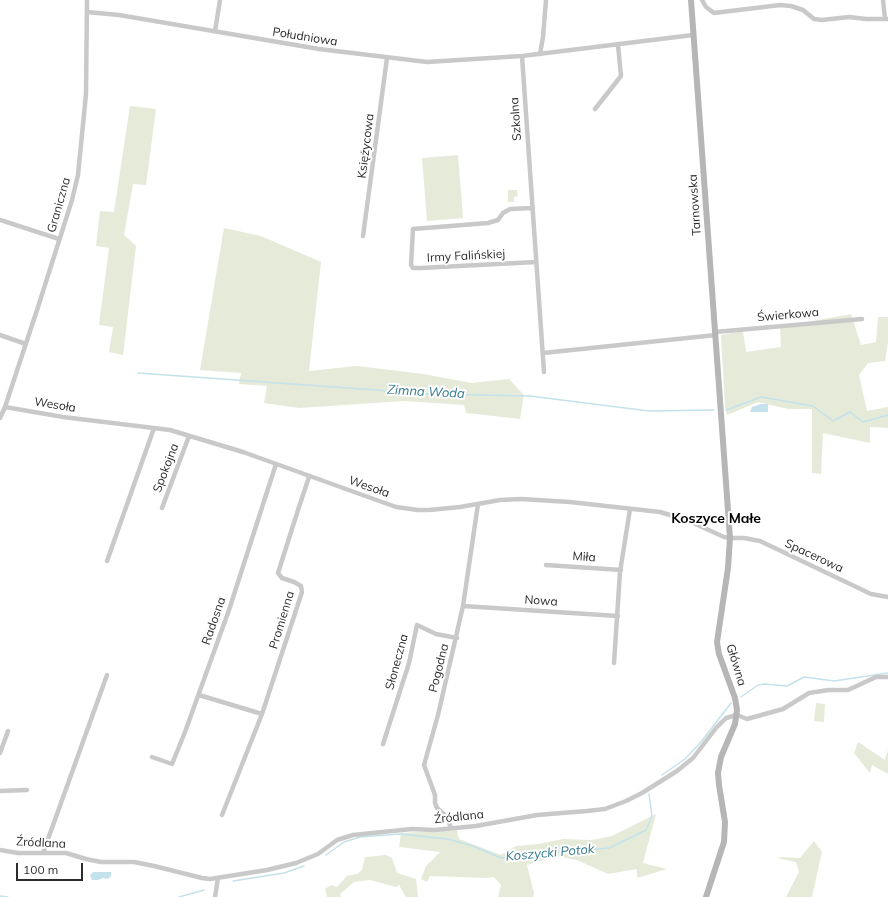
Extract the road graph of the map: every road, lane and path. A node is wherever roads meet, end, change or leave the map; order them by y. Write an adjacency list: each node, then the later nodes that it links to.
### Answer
1 (87, 0): 7 (street, Graniczna)
2 (220, 0): 9 (street)
3 (546, 0): 12 (street)
4 (691, 0): 10 (street, Tarnowska)
5 (702, 0): 8 (street)
6 (884, 0): 8 (street)
7 (87, 12): 9 (street, Południowa); 19 (street, Graniczna)
8 (886, 19)
9 (215, 31): 14 (street, Południowa)
10 (693, 35): 11 (street); 22 (street, Tarnowska)
11 (618, 45): 12 (street); 15 (street)
12 (540, 54): 13 (street)
13 (522, 56): 14 (street, Południowa); 16 (street, Szkolna)
14 (387, 58): 18 (street, Księżycowa)
15 (595, 109)
16 (532, 208): 20 (street, Szkolna); 20 (street, Irmy Falińskiej)
17 (0, 220): 19 (street)
18 (364, 236)
19 (59, 239): 24 (street, Graniczna)
20 (536, 262): 25 (street, Szkolna)
21 (862, 319): 22 (street, Świerkowa)
22 (716, 334): 25 (street); 28 (street, Tarnowska)
23 (0, 335): 24 (street)
24 (26, 344): 27 (street, Graniczna)
25 (543, 353): 26 (street, Szkolna)
26 (544, 372)
27 (5, 407): 29 (street, Graniczna); 30 (street, Wesoła)
28 (721, 409): 37 (street, Główna)
29 (0, 418)
30 (154, 428): 31 (street, Wesoła); 38 (street)
31 (189, 436): 32 (street, Wesoła); 35 (street, Spokojna)
32 (276, 464): 33 (street, Wesoła); 48 (street, Radosna)
33 (309, 477): 34 (street, Wesoła); 49 (street, Promienna)
34 (478, 504): 36 (street, Wesoła); 42 (street, Pogodna)
35 (162, 508)
36 (630, 509): 37 (street, Wesoła); 40 (street)
37 (730, 538): 41 (street, Spacerowa); 50 (street, Główna)
38 (107, 560)
39 (546, 565): 40 (street, Miła)
40 (620, 570): 43 (street)
41 (888, 597)
42 (463, 606): 43 (street, Nowa); 44 (street, Pogodna)
43 (618, 616): 45 (street)
44 (457, 638): 52 (street, Słoneczna); 58 (street, Pogodna)
45 (614, 663)
46 (107, 675): 60 (street)
47 (888, 677): 50 (street)
48 (199, 695): 49 (street); 54 (street, Radosna)
49 (262, 714): 57 (street, Promienna)
50 (737, 715): 58 (street, Źródlana); 63 (street, Główna)
51 (8, 730): 53 (street)
52 (383, 744)
53 (0, 753)
54 (152, 757)
55 (27, 790): 56 (street)
56 (0, 791)
57 (222, 815)
58 (451, 828): 61 (street, Źródlana)
59 (0, 850): 60 (street, Źródlana)
60 (43, 853): 61 (street, Źródlana)
61 (218, 878): 62 (street)
62 (215, 897)
63 (706, 897)

